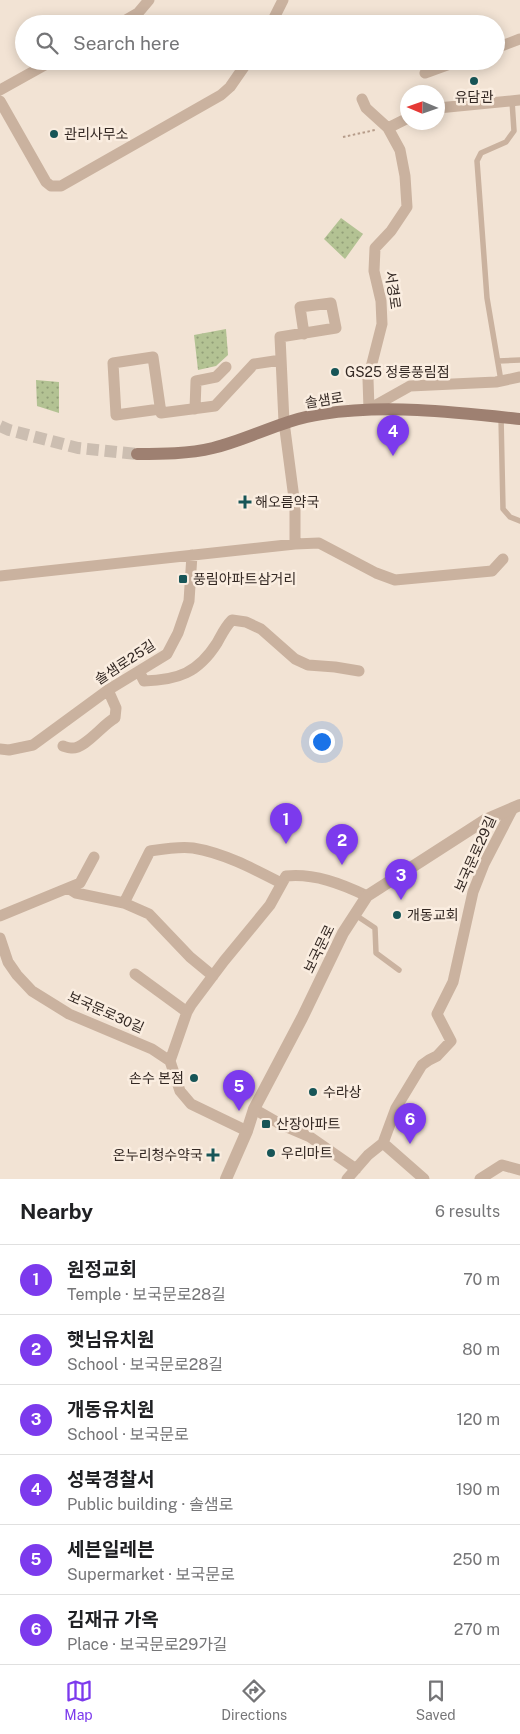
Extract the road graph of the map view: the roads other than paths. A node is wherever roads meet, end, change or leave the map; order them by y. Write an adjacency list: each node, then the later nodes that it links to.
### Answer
1 (149, 0): 3 (street)
2 (283, 0): 4 (street)
3 (135, 15)
4 (276, 15)
5 (520, 39): 6 (street)
6 (505, 45)
7 (35, 70): 11 (street)
8 (242, 70): 14 (street)
9 (433, 70): 10 (street)
10 (425, 73)
11 (1, 88)
12 (362, 100): 17 (street, 서경로)
13 (516, 100): 15 (street); 21 (lane)
14 (0, 101)
15 (445, 107)
16 (400, 122): 17 (street)
17 (388, 128): 26 (street, 서경로)
18 (304, 334): 19 (street)
19 (281, 360): 25 (street); 30 (street)
20 (520, 360): 21 (lane)
21 (498, 361): 24 (lane)
22 (226, 367): 25 (street)
23 (520, 377): 24 (street)
24 (501, 381): 26 (street)
25 (195, 409): 27 (street)
26 (369, 409): 28 (main road, 솔샘로); 30 (main road, 솔샘로)
27 (160, 410): 27 (street)
28 (501, 417): 29 (main road, 솔샘로); 32 (lane)
29 (520, 419)
30 (284, 422): 31 (main road, 솔샘로); 33 (street)
31 (137, 454)
32 (520, 521)
33 (295, 544): 34 (street); 35 (street)
34 (192, 555): 36 (street); 37 (street, 솔샘로25길)
35 (503, 559)
36 (0, 576)
37 (139, 671): 38 (street); 39 (street, 솔샘로25길)
38 (358, 671)
39 (108, 690): 40 (street); 41 (street, 솔샘로25길)
40 (63, 746)
41 (0, 749)
42 (516, 807): 46 (street, 보국문로); 58 (street, 보국문로29길)
43 (94, 857): 45 (street)
44 (281, 883): 46 (street); 47 (street); 53 (street)
45 (68, 888): 47 (street); 49 (street)
46 (367, 896): 48 (street, 보국문로)
47 (124, 903): 53 (street)
48 (354, 914): 51 (lane); 56 (street, 보국문로)
49 (0, 916)
50 (0, 938): 55 (street, 보국문로30길)
51 (399, 970)
52 (135, 974): 54 (street)
53 (213, 976): 54 (street)
54 (187, 1012): 55 (street)
55 (170, 1061): 57 (street)
56 (254, 1109): 57 (street, 보국문로); 59 (street)
57 (247, 1132): 61 (street, 보국문로)
58 (383, 1143): 59 (street, 보국문로29길); 63 (street)
59 (356, 1169): 62 (street, 보국문로29길)
60 (520, 1170): 64 (street)
61 (226, 1179)
62 (347, 1179)
63 (424, 1179)
64 (480, 1179)

